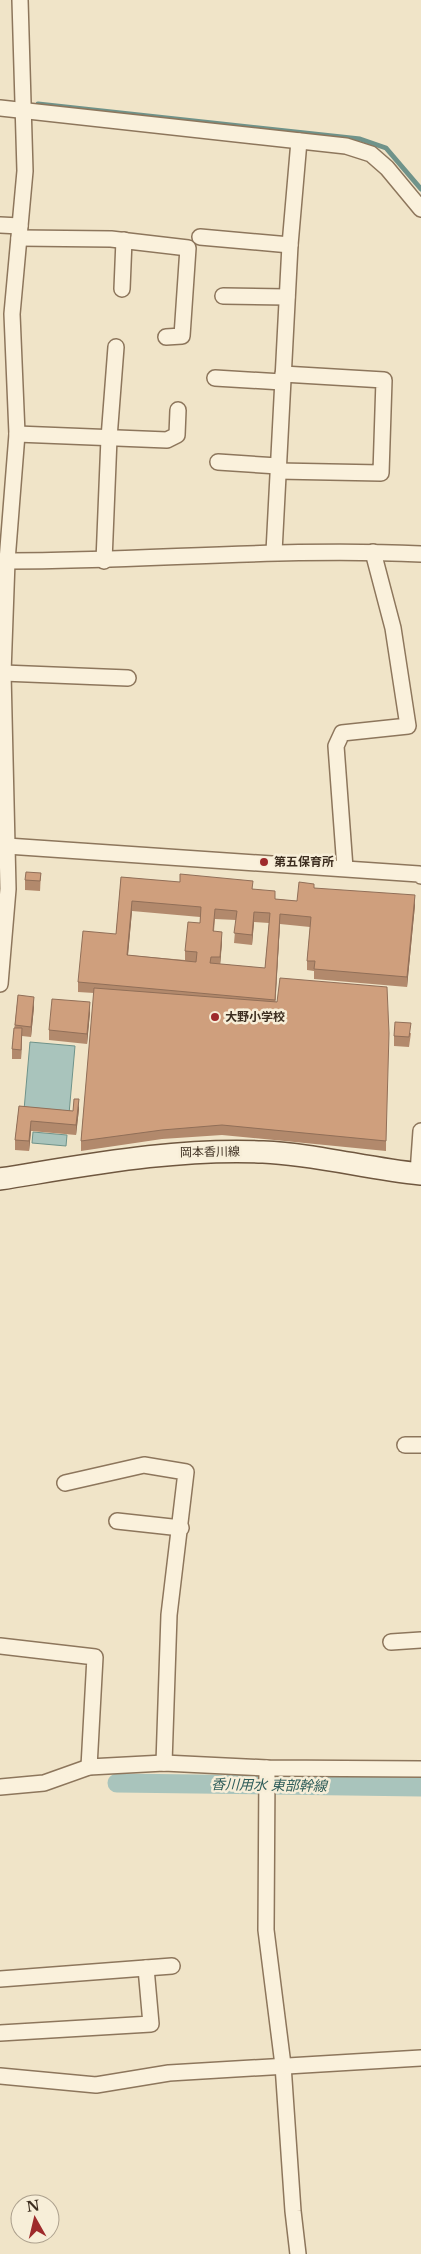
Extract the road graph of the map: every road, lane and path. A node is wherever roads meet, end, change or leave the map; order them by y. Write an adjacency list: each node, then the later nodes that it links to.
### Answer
1 (20, 0): 3 (street)
2 (0, 108): 3 (street)
3 (24, 112): 4 (street); 7 (street)
4 (299, 141): 5 (street); 10 (street)
5 (421, 208)
6 (0, 225): 7 (street)
7 (20, 232): 9 (street); 19 (street)
8 (200, 237): 10 (street)
9 (124, 240): 11 (street); 14 (street)
10 (290, 245): 13 (street)
11 (122, 289)
12 (223, 296): 13 (street)
13 (287, 297): 17 (street)
14 (166, 337)
15 (116, 347): 20 (street)
16 (215, 378): 17 (street)
17 (283, 378): 22 (street); 22 (street)
18 (178, 410): 20 (street)
19 (16, 434): 20 (street); 26 (street)
20 (109, 438): 27 (street)
21 (218, 462): 22 (street)
22 (278, 468): 23 (street)
23 (274, 552): 24 (street); 27 (street)
24 (373, 552): 25 (street); 31 (street)
25 (421, 554)
26 (3, 561): 27 (street); 28 (street)
27 (104, 561)
28 (3, 672): 29 (street); 30 (street)
29 (128, 678)
30 (7, 846): 31 (street); 33 (street)
31 (345, 868): 32 (street)
32 (421, 876)
33 (0, 984)
34 (421, 1131): 35 (street)
35 (419, 1174): 36 (main road, 岡本香川線)
36 (0, 1179)
37 (405, 1445): 38 (street)
38 (421, 1445)
39 (65, 1483): 41 (street)
40 (117, 1521): 41 (street)
41 (181, 1528): 45 (street)
42 (421, 1640): 43 (street)
43 (390, 1642)
44 (0, 1646): 46 (street)
45 (164, 1763): 46 (street); 47 (street)
46 (89, 1768): 49 (street)
47 (267, 1768): 48 (street); 55 (street)
48 (421, 1769)
49 (0, 1787)
50 (172, 1966): 51 (street)
51 (146, 1968): 52 (street); 53 (street)
52 (0, 1979)
53 (0, 2033)
54 (421, 2058): 55 (street)
55 (283, 2065): 56 (street); 57 (street)
56 (0, 2076)
57 (298, 2254)

